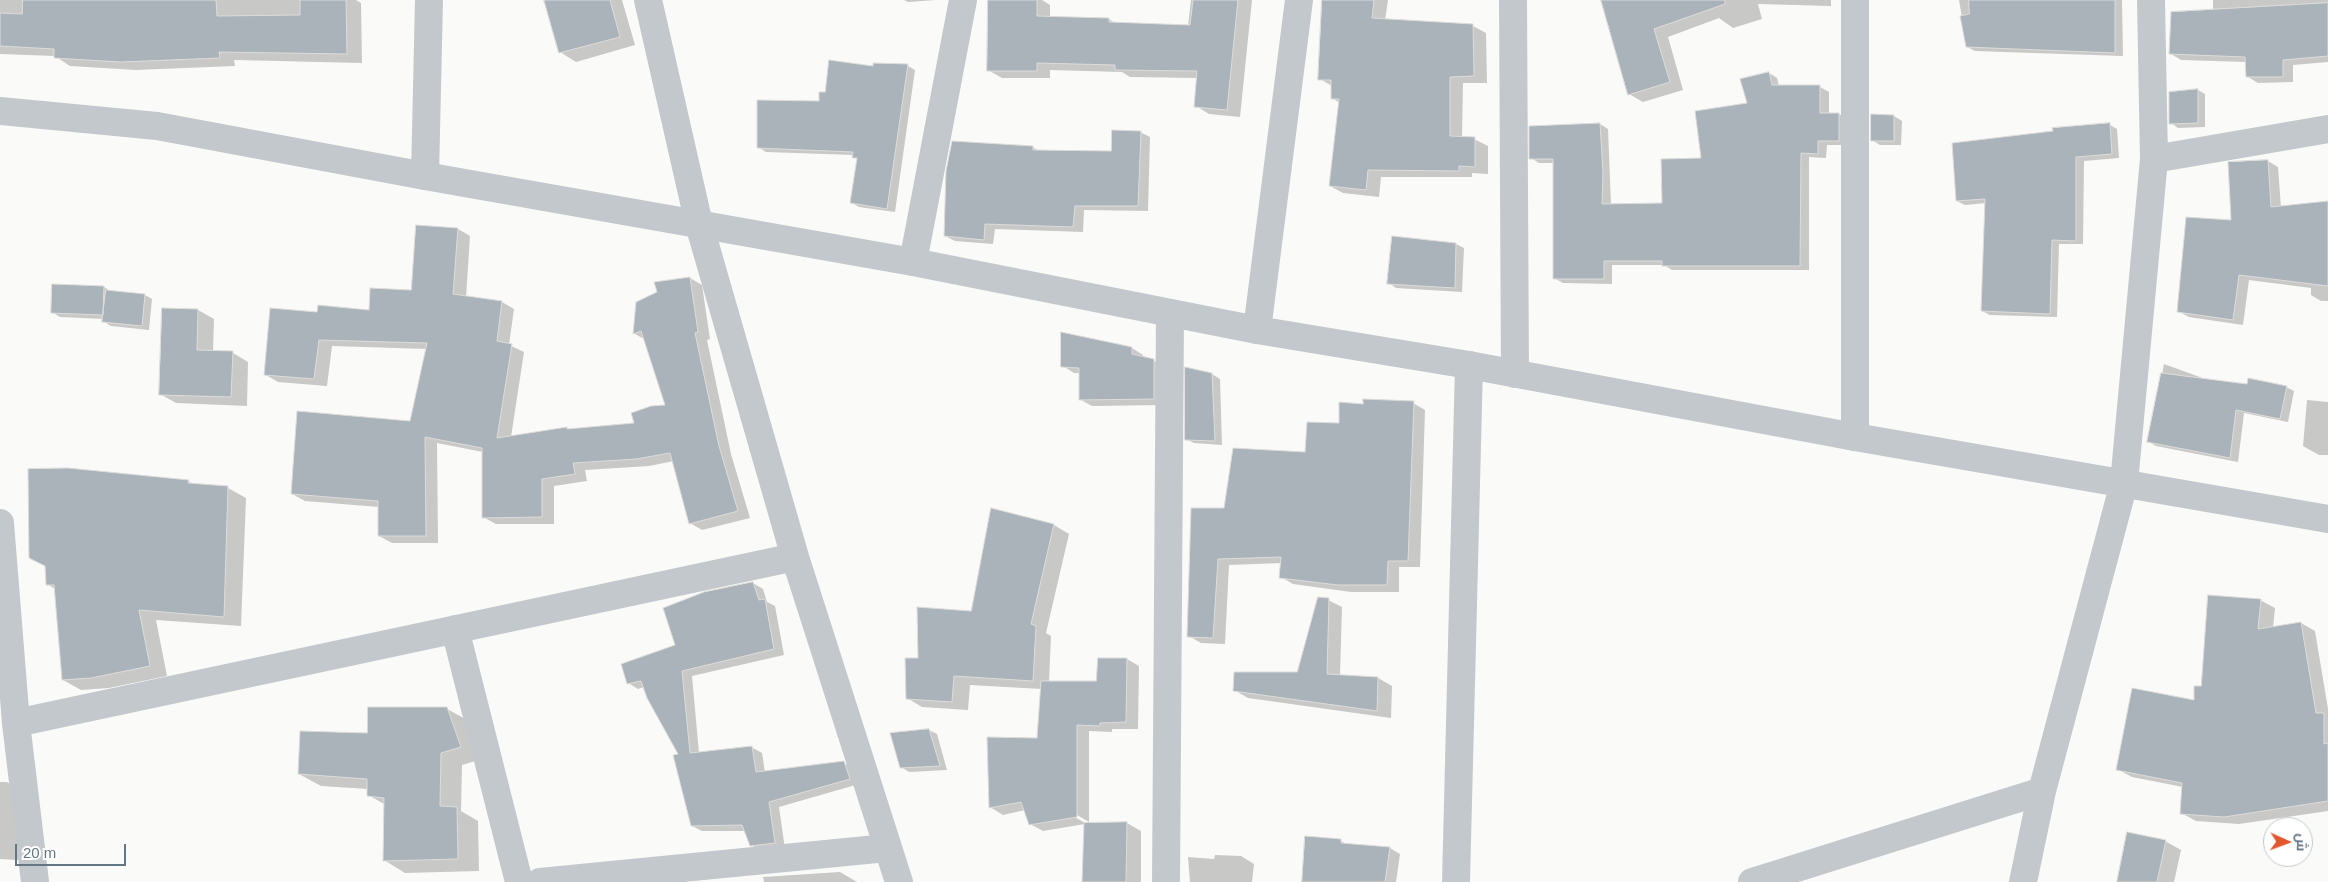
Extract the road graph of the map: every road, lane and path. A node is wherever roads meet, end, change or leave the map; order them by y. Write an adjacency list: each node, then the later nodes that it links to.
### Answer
1 (429, 0): 11 (street)
2 (648, 0): 12 (street)
3 (962, 0): 13 (street)
4 (1299, 0): 15 (street)
5 (1513, 0): 17 (street)
6 (1855, 0): 18 (street)
7 (2151, 0): 10 (street)
8 (0, 111): 11 (street)
9 (2328, 128): 10 (street)
10 (2154, 159): 19 (street)
11 (425, 176): 12 (street)
12 (699, 224): 13 (street); 22 (street)
13 (913, 262): 14 (street)
14 (1170, 313): 15 (street); 31 (street)
15 (1257, 330): 16 (street)
16 (1470, 366): 17 (street); 32 (street)
17 (1515, 374): 18 (street)
18 (1855, 437): 19 (street)
19 (2124, 483): 20 (street); 25 (street)
20 (2328, 519)
21 (0, 523): 24 (street)
22 (795, 557): 23 (street); 26 (street)
23 (455, 629): 24 (street); 28 (street)
24 (16, 724): 27 (street)
25 (2042, 791): 33 (street); 34 (street)
26 (887, 848): 29 (street); 30 (street)
27 (35, 882)
28 (519, 882)
29 (540, 882)
30 (899, 882)
31 (1166, 882)
32 (1456, 882)
33 (1752, 882)
34 (2023, 882)

